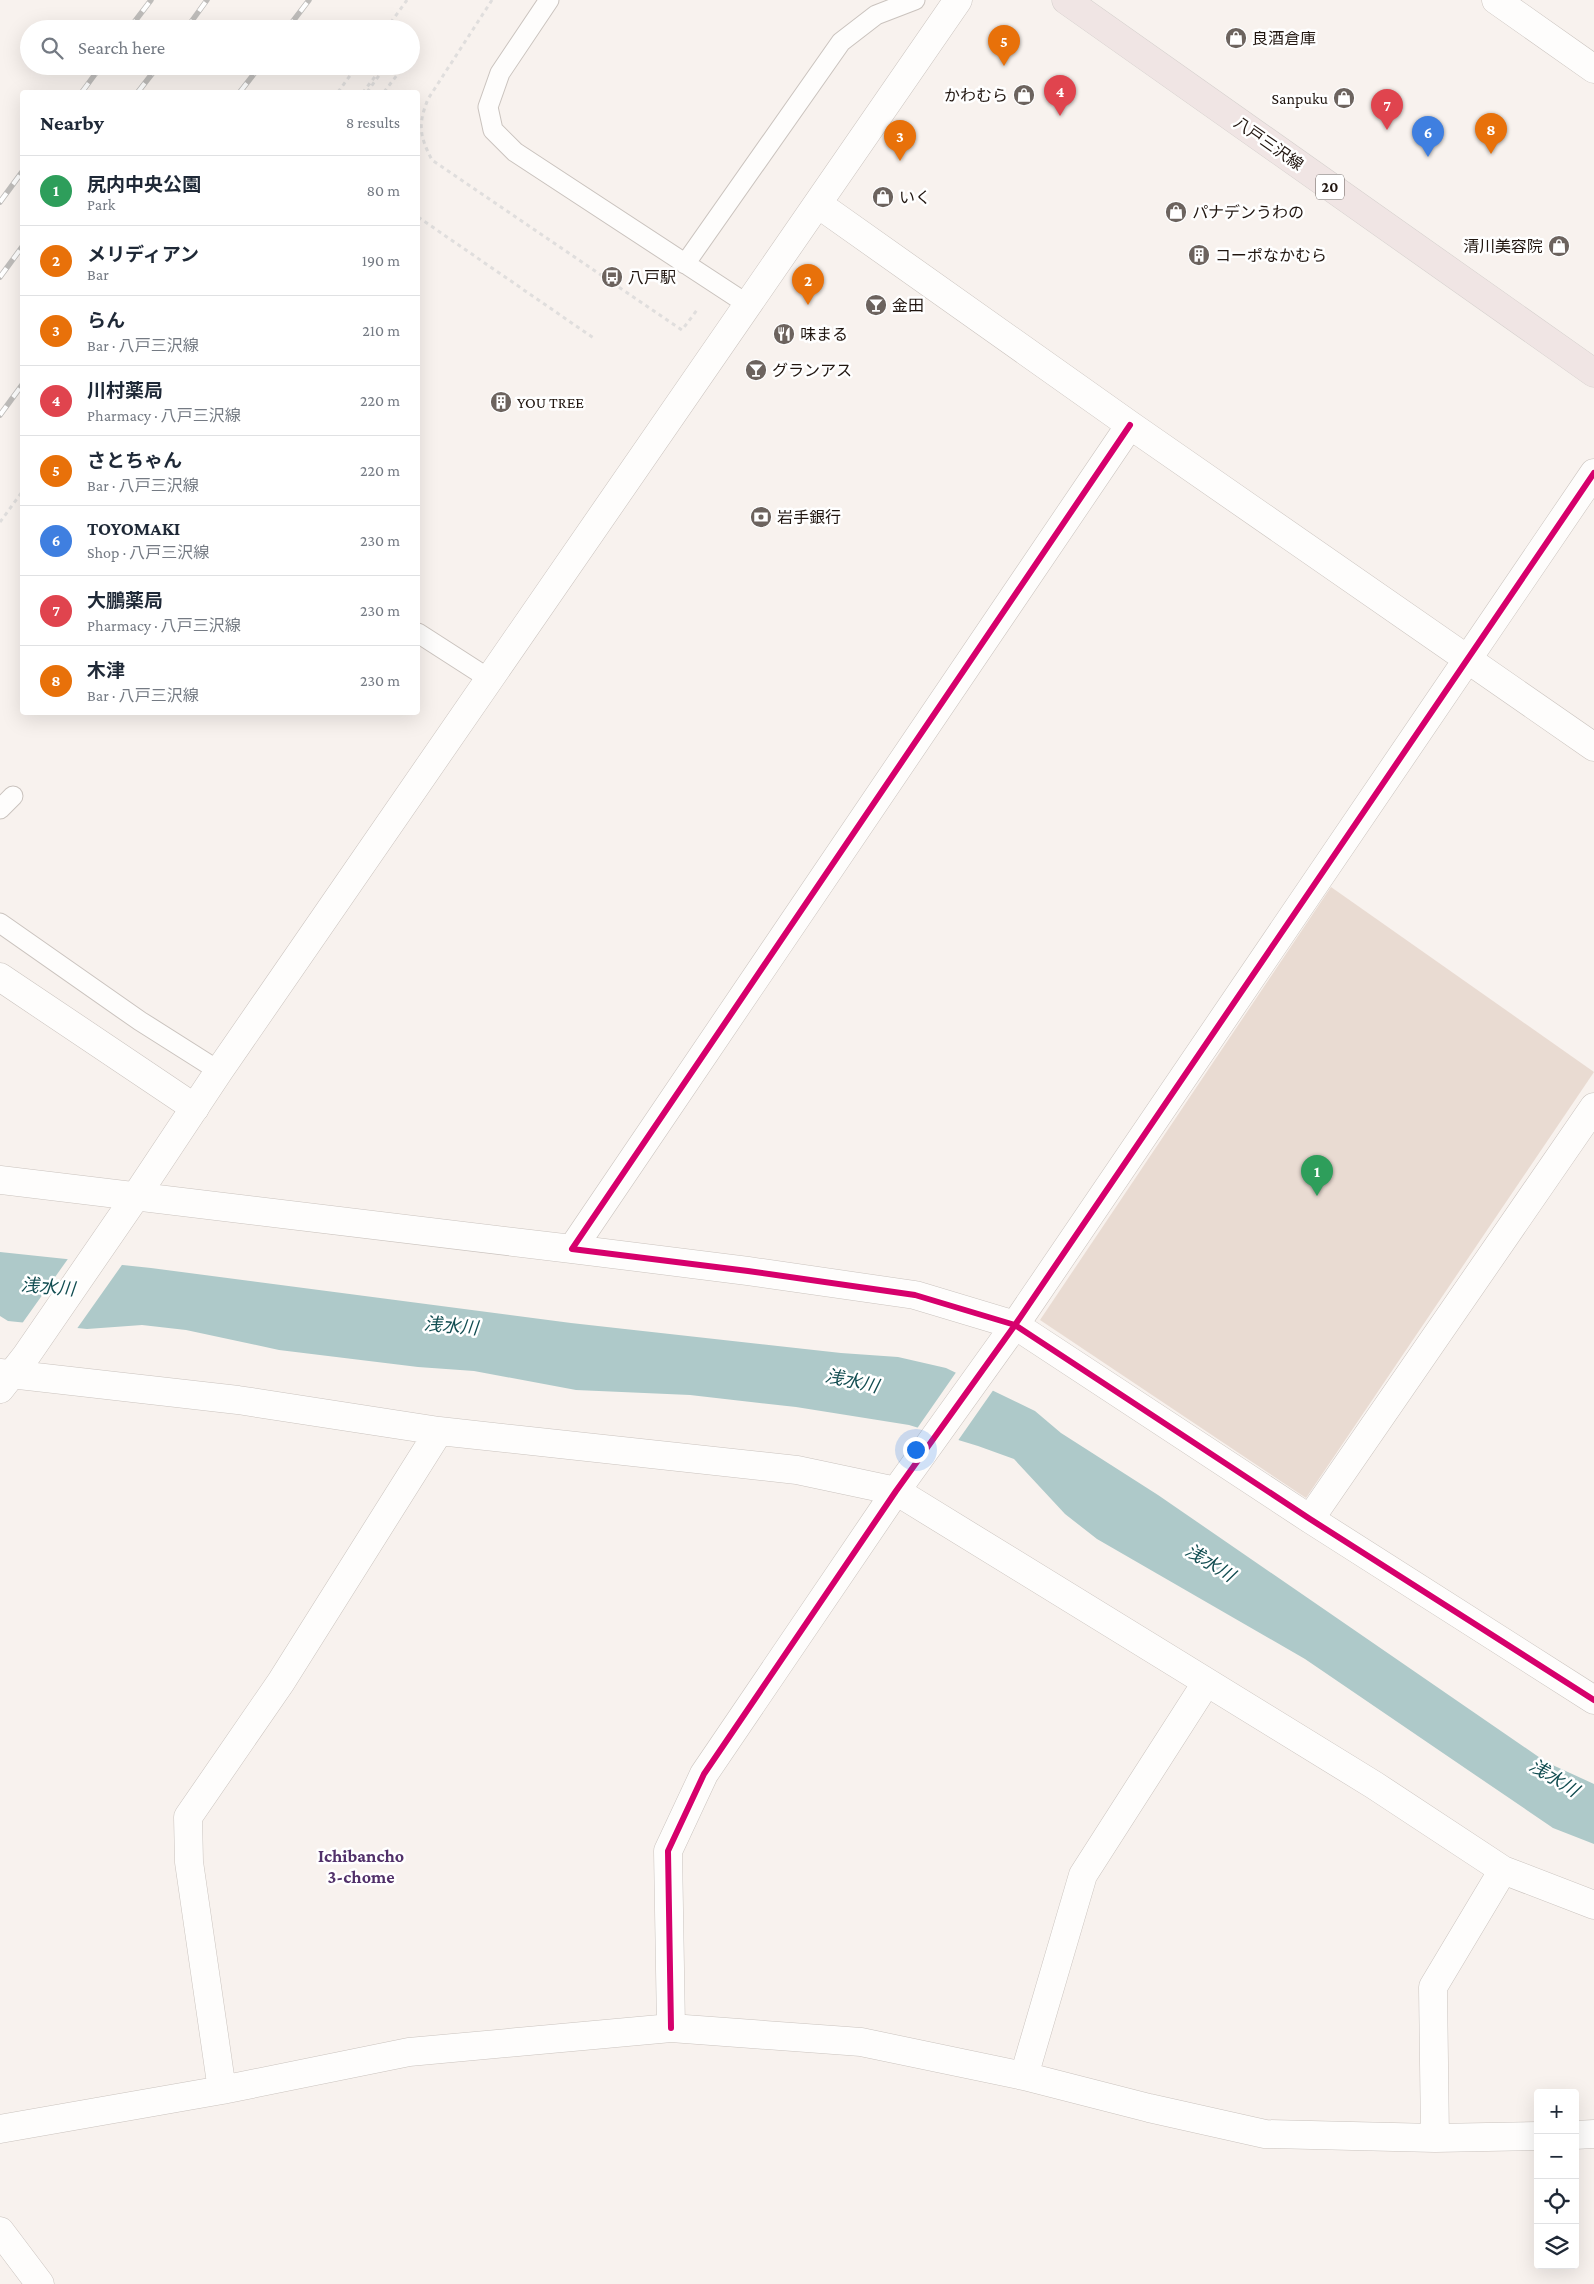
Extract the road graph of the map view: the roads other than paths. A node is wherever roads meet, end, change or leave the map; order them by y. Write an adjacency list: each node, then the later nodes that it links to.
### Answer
1 (549, 0): 8 (lane)
2 (915, 0): 8 (lane)
3 (958, 0): 7 (street)
4 (1066, 0): 10 (main road, 八戸三沢線 / 20)
5 (1496, 0): 6 (street)
6 (1594, 69)
7 (818, 204): 9 (street); 11 (street)
8 (685, 264): 9 (lane)
9 (747, 304): 15 (street)
10 (1594, 373)
11 (1130, 425): 14 (street); 24 (street)
12 (1594, 473): 14 (street)
13 (420, 634): 15 (lane)
14 (1468, 659): 16 (street); 25 (street)
15 (491, 680): 19 (street)
16 (1594, 747)
17 (0, 923): 19 (lane)
18 (0, 977): 20 (street)
19 (219, 1071): 20 (street)
20 (194, 1108): 23 (street)
21 (1594, 1108): 29 (street)
22 (0, 1180): 23 (street)
23 (130, 1205): 24 (street); 26 (street)
24 (572, 1249): 25 (street)
25 (1015, 1325): 28 (street); 29 (street)
26 (9, 1373): 27 (street)
27 (438, 1431): 28 (street); 36 (street)
28 (902, 1483): 30 (street); 34 (street)
29 (1310, 1519): 31 (street)
30 (1206, 1683): 32 (street); 35 (street)
31 (1594, 1700)
32 (1503, 1870): 33 (street); 41 (street)
33 (1594, 1905)
34 (671, 2028): 35 (street); 36 (street)
35 (1024, 2076): 41 (street)
36 (222, 2090): 37 (street)
37 (0, 2129)
38 (1594, 2134): 39 (street)
39 (1579, 2135)
40 (1534, 2136): 41 (street)
41 (1435, 2138)
42 (0, 2231): 43 (street)
43 (40, 2284)

